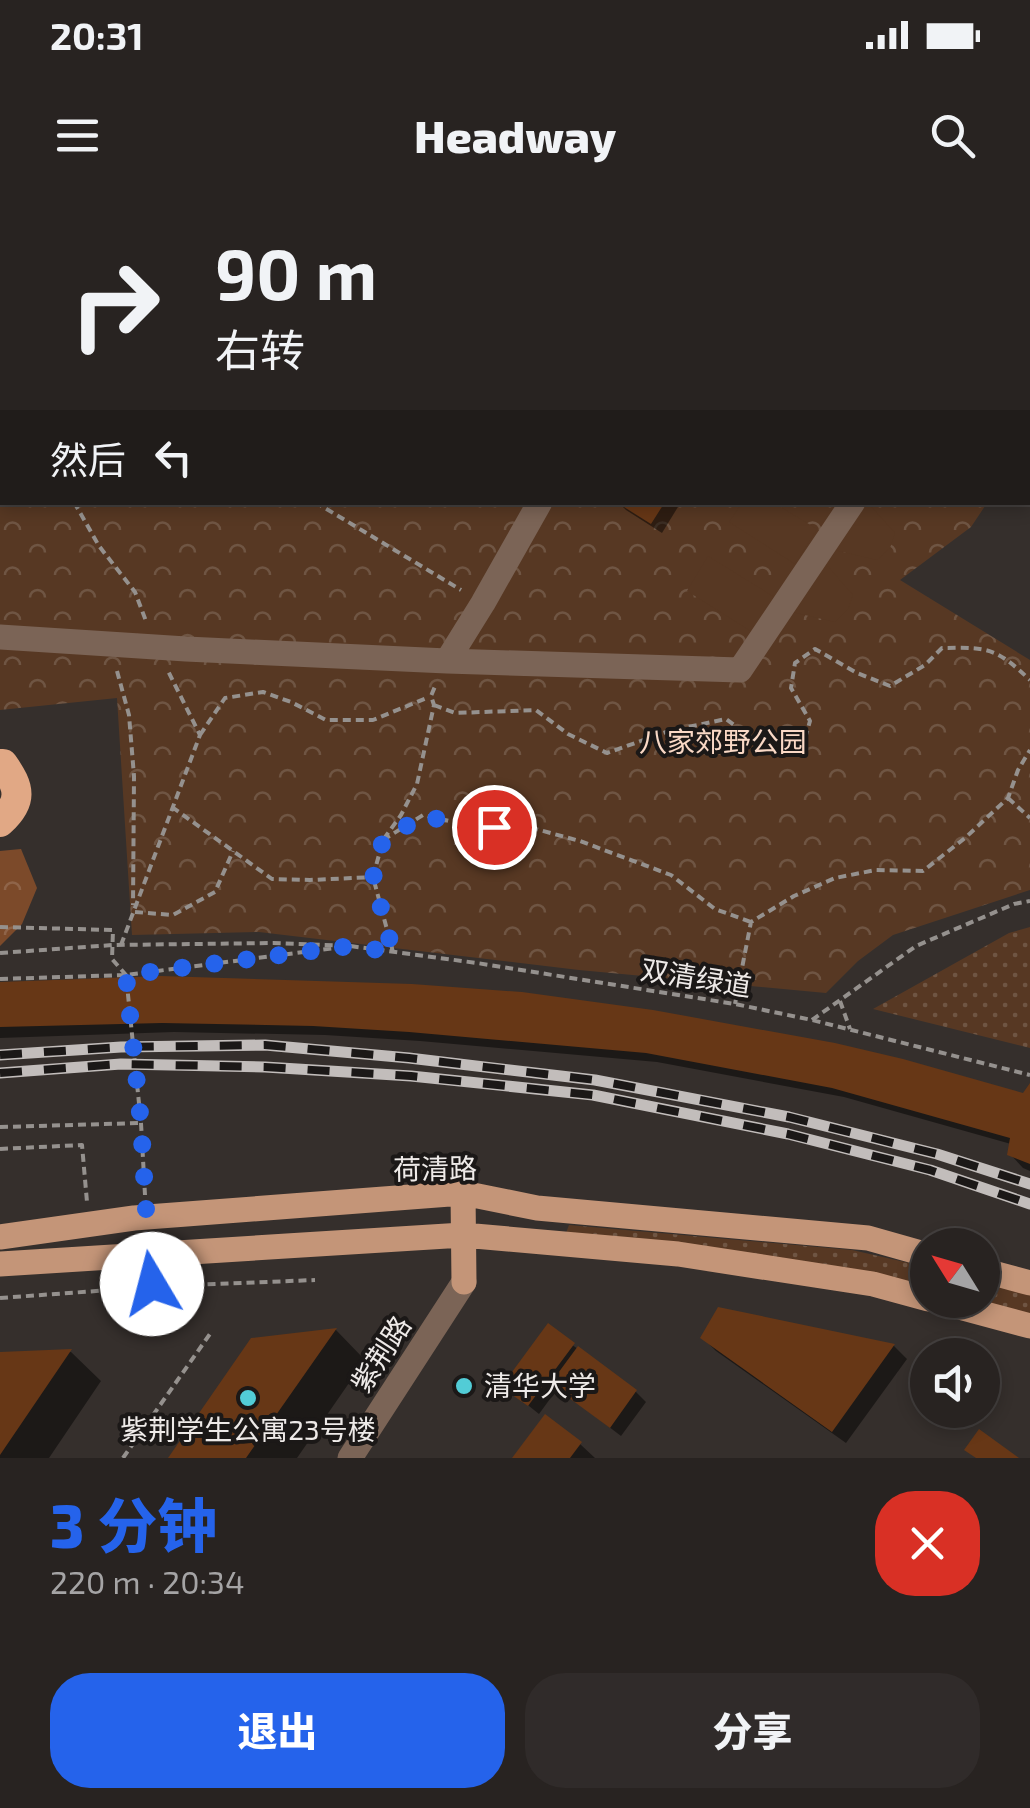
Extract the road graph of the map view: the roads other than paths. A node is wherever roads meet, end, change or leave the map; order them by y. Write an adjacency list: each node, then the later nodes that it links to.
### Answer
1 (538, 505): 4 (street)
2 (851, 505): 4 (street)
3 (0, 637): 4 (street)
4 (447, 661)
5 (1, 764): 6 (highway)
6 (0, 822)
7 (463, 1193): 8 (main road); 9 (main road, 荷清路); 10 (main road, 荷清路)
8 (463, 1235): 11 (main road); 13 (main road); 15 (main road)
9 (0, 1237)
10 (910, 1249)
11 (0, 1264)
12 (1000, 1275): 14 (main road)
13 (464, 1282): 18 (street, 紫荆路)
14 (1030, 1283)
15 (910, 1294)
16 (1000, 1318): 17 (main road)
17 (1030, 1326)
18 (350, 1458)

